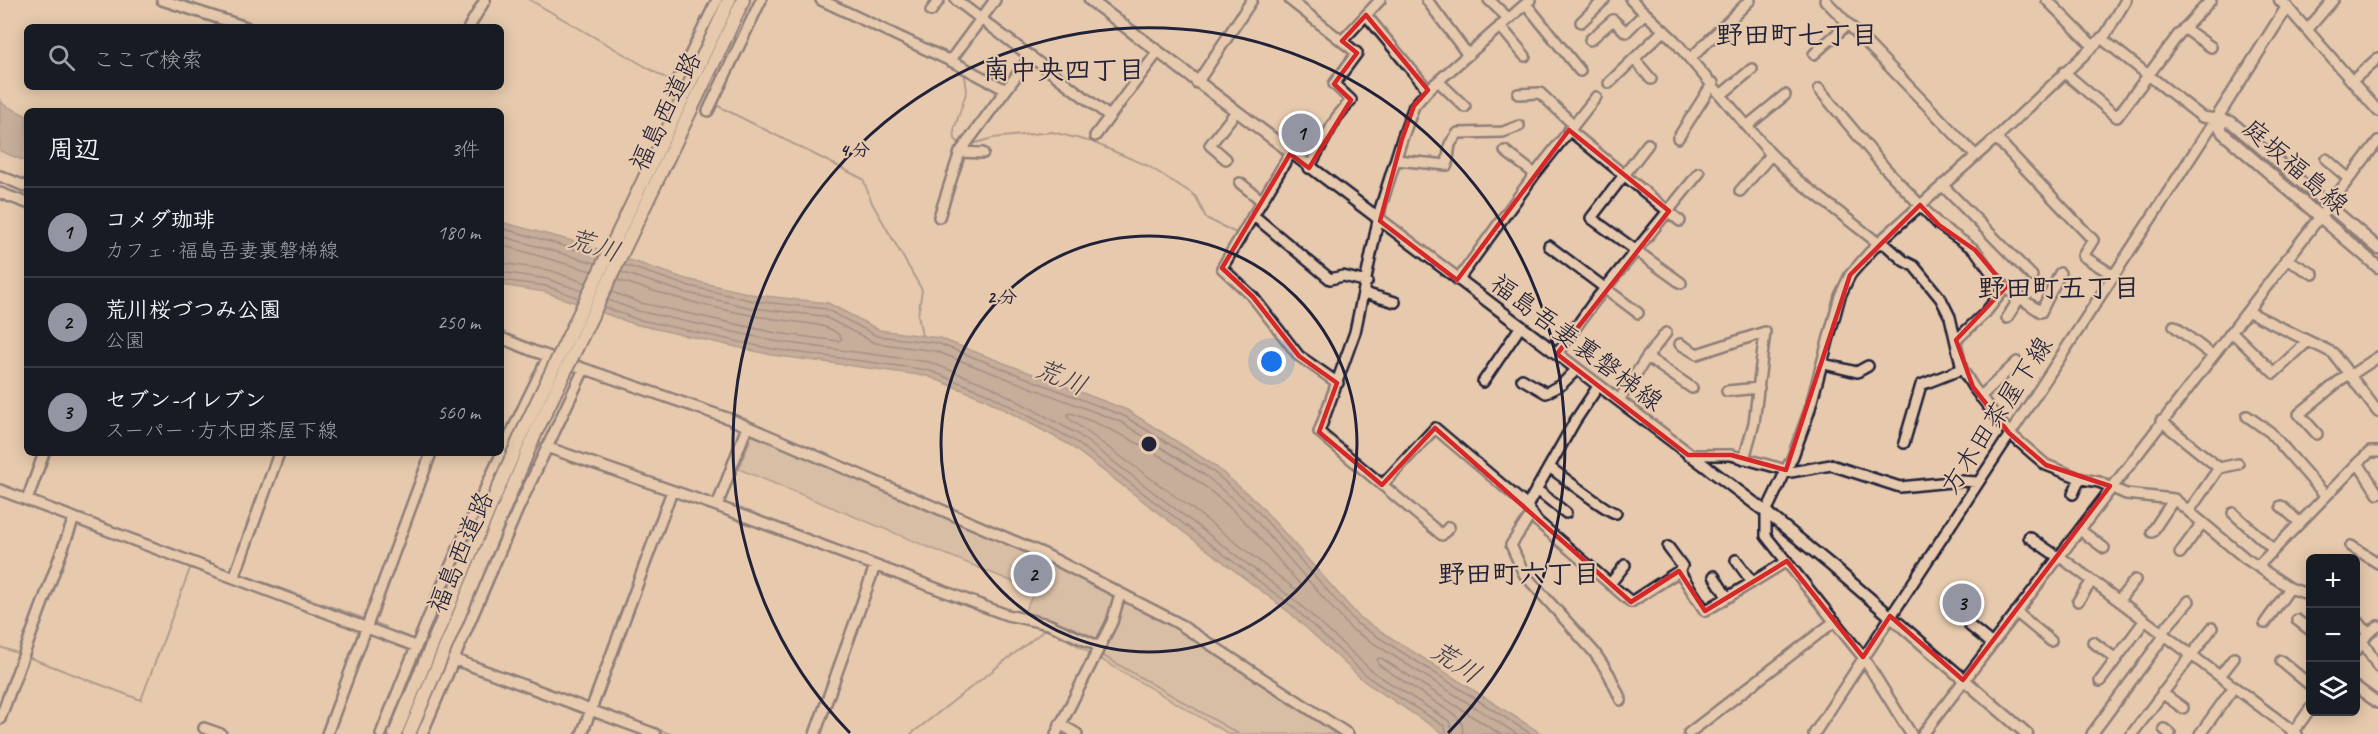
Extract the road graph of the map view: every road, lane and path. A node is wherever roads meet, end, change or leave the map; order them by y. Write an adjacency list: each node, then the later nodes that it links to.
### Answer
1 (162, 0): 34 (street)
2 (485, 0): 35 (street)
3 (717, 0): 69 (street)
4 (729, 0): 41 (highway, 福島西道路)
5 (743, 0): 41 (highway, 福島西道路)
6 (761, 0): 75 (street)
7 (821, 0): 26 (street)
8 (939, 0): 28 (street)
9 (956, 0): 31 (street)
10 (995, 0): 31 (street)
11 (1090, 0): 47 (main road, 福島吾妻裏磐梯線)
12 (1252, 0): 63 (street)
13 (1290, 0): 44 (street)
14 (1380, 0): 30 (street)
15 (1427, 0): 48 (street)
16 (1489, 0): 32 (street)
17 (1604, 0): 33 (street)
18 (1631, 0): 29 (street)
19 (1750, 0): 52 (street)
20 (1825, 0): 36 (street)
21 (2047, 0): 45 (street)
22 (2126, 0): 42 (street)
23 (2211, 0): 38 (street)
24 (2333, 0): 40 (street)
25 (1528, 2): 32 (street); 57 (street)
26 (844, 4): 54 (street)
27 (2284, 4): 40 (street); 79 (main road, 庭坂福島線)
28 (931, 11)
29 (1646, 13): 39 (street); 43 (street)
30 (1366, 15): 44 (street); 68 (street)
31 (981, 19): 50 (street); 54 (street)
32 (1509, 19): 37 (street)
33 (1581, 22)
34 (237, 24)
35 (471, 24)
36 (1848, 24): 49 (street); 93 (street)
37 (1500, 26): 48 (street); 51 (street)
38 (2184, 28): 46 (street); 59 (street)
39 (1664, 30): 52 (street); 55 (street)
40 (2307, 30): 62 (street)
41 (720, 34): 212 (highway, 福島西道路, bridge)
42 (2102, 38): 45 (street); 59 (street)
43 (1590, 40)
44 (1342, 41): 97 (street)
45 (2093, 45): 58 (street)
46 (2211, 47)
47 (1157, 53): 63 (main road, 福島吾妻裏磐梯線); 78 (street)
48 (1468, 54): 61 (street)
49 (1814, 54)
50 (1030, 56): 67 (street); 78 (street)
51 (1525, 56)
52 (1691, 58): 65 (street)
53 (2378, 58): 62 (street)
54 (954, 59): 67 (street)
55 (1634, 59): 60 (street); 64 (street)
56 (1752, 69): 71 (street)
57 (1580, 72)
58 (2064, 72): 59 (street); 85 (street)
59 (2150, 75): 79 (street)
60 (1651, 79)
61 (1438, 81): 68 (street); 74 (street)
62 (2352, 81): 76 (street)
63 (1197, 83): 77 (main road, 福島吾妻裏磐梯線)
64 (1608, 83)
65 (1713, 83): 71 (street); 84 (street)
66 (1819, 89): 111 (street)
67 (1006, 90): 89 (street)
68 (1428, 90): 96 (street)
69 (672, 92)
70 (1518, 94): 82 (street)
71 (1722, 94): 81 (street)
72 (1785, 94): 81 (street)
73 (1596, 97): 82 (street)
74 (1465, 107)
75 (708, 111)
76 (2378, 111)
77 (1235, 113): 91 (main road, 福島吾妻裏磐梯線); 94 (street)
78 (1109, 116): 83 (street)
79 (2216, 119): 110 (main road, 庭坂福島線); 114 (main road, 庭坂福島線); 126 (street, 方木田茶屋下線)
80 (1519, 126): 96 (street)
81 (1747, 126): 92 (street)
82 (1571, 128): 99 (street); 100 (street)
83 (1095, 136)
84 (1678, 138)
85 (1996, 138): 93 (street); 126 (street)
86 (2378, 141): 102 (street)
87 (1648, 144): 100 (street)
88 (1505, 151): 99 (street)
89 (960, 152): 90 (street); 115 (street)
90 (983, 153)
91 (1290, 154): 97 (main road, 福島吾妻裏磐梯線); 108 (street)
92 (1772, 155): 106 (street); 118 (street)
93 (1976, 155): 104 (street)
94 (1226, 159)
95 (2326, 159): 102 (street)
96 (1396, 160): 116 (street)
97 (1309, 168): 116 (main road, 福島吾妻裏磐梯線)
98 (1699, 173): 112 (street)
99 (1535, 174): 128 (street)
100 (1625, 174): 112 (street); 121 (street)
101 (0, 176): 105 (street)
102 (2349, 179): 110 (street)
103 (1240, 183): 108 (street)
104 (1942, 185): 111 (street); 127 (street)
105 (24, 186)
106 (1740, 191)
107 (0, 193): 109 (street)
108 (1262, 200): 113 (street)
109 (24, 202)
110 (2328, 204): 114 (street); 120 (main road, 庭坂福島線)
111 (1920, 205): 118 (street); 131 (street)
112 (1669, 211): 117 (street); 121 (street)
113 (1252, 214): 129 (street); 161 (street)
114 (2319, 216): 122 (street); 123 (main road, 庭坂福島線)
115 (939, 217)
116 (1380, 221): 128 (main road, 福島吾妻裏磐梯線); 129 (street)
117 (1680, 221)
118 (1878, 243): 144 (street); 153 (street)
119 (1549, 246): 132 (street)
120 (2378, 248)
121 (1638, 250): 130 (street); 132 (street)
122 (2286, 259): 125 (street); 136 (street)
123 (2378, 267)
124 (2060, 273): 134 (street)
125 (2313, 274)
126 (2113, 275): 173 (street, 方木田茶屋下線)
127 (2032, 276)
128 (1458, 280): 139 (main road, 福島吾妻裏磐梯線)
129 (1366, 282): 133 (street)
130 (1681, 283)
131 (2006, 286): 134 (street); 144 (street)
132 (1605, 290): 137 (street); 147 (street)
133 (1364, 293): 135 (street); 161 (street)
134 (2020, 297): 138 (street)
135 (1395, 302)
136 (2248, 312): 141 (street); 145 (street)
137 (1638, 313)
138 (2007, 318)
139 (1521, 326): 147 (main road, 福島吾妻裏磐梯線); 160 (street)
140 (2174, 326): 148 (street)
141 (2232, 332): 145 (street); 148 (street)
142 (1666, 333): 150 (street)
143 (504, 339): 149 (street)
144 (1956, 340): 157 (street)
145 (2308, 341): 158 (street)
146 (1680, 344): 164 (street)
147 (1557, 354): 156 (main road, 福島吾妻裏磐梯線)
148 (2212, 355): 170 (street)
149 (548, 357): 155 (street); 172 (street)
150 (1647, 357): 163 (street); 167 (street)
151 (2378, 357): 158 (street)
152 (2017, 362): 166 (street)
153 (1824, 364): 154 (street); 188 (street)
154 (1868, 366)
155 (584, 369): 171 (street); 176 (street)
156 (1577, 369): 159 (street); 162 (main road, 福島吾妻裏磐梯線)
157 (1962, 369): 166 (street); 175 (street)
158 (2350, 374): 168 (street); 174 (street)
159 (1522, 379)
160 (1483, 382)
161 (1338, 383): 191 (street)
162 (1599, 385): 167 (main road, 福島吾妻裏磐梯線); 186 (street)
163 (1692, 388)
164 (1759, 388): 165 (street); 183 (street)
165 (1727, 391)
166 (1980, 397): 173 (street)
167 (1619, 400): 178 (main road, 福島吾妻裏磐梯線)
168 (2378, 412)
169 (2247, 416): 198 (street)
170 (2161, 421): 187 (street); 192 (street)
171 (747, 427): 201 (street); 237 (street)
172 (506, 432)
173 (2009, 433): 189 (street); 190 (street, 方木田茶屋下線)
174 (2317, 434)
175 (1904, 443)
176 (546, 447): 195 (street); 266 (street)
177 (2378, 452): 184 (street)
178 (1688, 455): 183 (street); 205 (main road, 福島吾妻裏磐梯線)
179 (43, 456): 200 (street)
180 (278, 456): 231 (street)
181 (430, 456): 252 (street)
182 (496, 456): 261 (street)
183 (1744, 459): 188 (street)
184 (2358, 463): 197 (street); 198 (street)
185 (2238, 464): 187 (street)
186 (1549, 467): 193 (street); 207 (street)
187 (2219, 468): 204 (street)
188 (1786, 471): 190 (street); 205 (street)
189 (2080, 478): 192 (street); 196 (street)
190 (1977, 482): 244 (street, 方木田茶屋下線)
191 (1382, 485): 203 (street); 213 (street)
192 (2110, 486): 199 (street); 214 (street)
193 (1536, 489): 203 (street); 206 (street)
194 (0, 490): 200 (street)
195 (672, 491): 201 (street); 280 (street)
196 (2073, 494)
197 (2378, 494)
198 (2325, 495): 210 (street)
199 (2174, 499): 204 (street); 215 (street)
200 (27, 500): 209 (street)
201 (717, 506): 228 (street)
202 (2281, 506): 210 (street)
203 (1529, 509): 235 (street); 277 (street)
204 (2189, 511): 211 (street)
205 (1766, 512): 224 (street); 244 (main road, 福島吾妻裏磐梯線)
206 (1566, 513)
207 (1616, 513)
208 (2233, 513): 220 (street)
209 (74, 518): 231 (street); 282 (street)
210 (2299, 522): 220 (street)
211 (2202, 523): 221 (street); 227 (street)
212 (490, 524): 290 (highway, 福島西道路); 291 (highway, 福島西道路)
213 (1449, 527)
214 (2080, 530): 219 (street); 222 (street)
215 (2152, 532)
216 (2029, 537): 222 (street)
217 (2351, 546): 225 (street)
218 (1668, 547): 229 (street)
219 (2104, 548)
220 (2273, 549): 227 (street)
221 (2180, 553)
222 (2059, 557): 233 (street); 243 (street)
223 (1736, 561): 234 (street)
224 (1787, 561): 234 (street); 247 (street)
225 (2378, 563)
226 (1625, 565): 235 (street)
227 (2259, 565): 236 (street)
228 (875, 566): 262 (street); 295 (street)
229 (1679, 571): 235 (street); 239 (street)
230 (1714, 576): 239 (street)
231 (234, 578): 252 (street)
232 (2134, 580): 240 (street)
233 (2092, 581): 240 (street); 241 (street)
234 (1752, 582): 239 (street)
235 (1610, 584)
236 (2290, 588): 238 (street); 248 (street)
237 (1120, 594): 262 (street); 298 (street)
238 (2306, 594)
239 (1727, 597)
240 (2119, 600): 245 (street)
241 (2078, 601)
242 (2189, 601): 255 (street)
243 (2016, 612): 257 (street); 259 (street)
244 (1890, 616): 264 (street, 方木田茶屋下線); 271 (main road, 福島吾妻裏磐梯線)
245 (2145, 620): 255 (street); 267 (street)
246 (2297, 620): 251 (street)
247 (1835, 621): 264 (street); 285 (street)
248 (2265, 623)
249 (1970, 626): 259 (street)
250 (2378, 626): 256 (street)
251 (2306, 627)
252 (366, 628): 261 (street); 288 (street)
253 (2212, 628): 263 (street)
254 (2360, 628): 256 (street)
255 (2164, 633): 263 (street); 303 (street)
256 (2366, 638): 260 (street); 269 (street)
257 (2051, 641)
258 (2093, 642): 267 (street)
259 (1991, 643): 271 (street)
260 (2360, 645)
261 (415, 646): 289 (street)
262 (1098, 646): 283 (street)
263 (2192, 655): 270 (street); 276 (street)
264 (1863, 657): 299 (street, 方木田茶屋下線); 300 (street)
265 (2234, 658): 270 (street)
266 (453, 659): 280 (street); 292 (street)
267 (2116, 659): 272 (street)
268 (2280, 661): 273 (street)
269 (2378, 667)
270 (2220, 676): 274 (street)
271 (1963, 680): 301 (street); 302 (main road, 福島吾妻裏磐梯線)
272 (2100, 681)
273 (2306, 682)
274 (2234, 687): 286 (street); 305 (street)
275 (2360, 690): 278 (street)
276 (2162, 693): 279 (street); 304 (street)
277 (1621, 700)
278 (2378, 703)
279 (2183, 708)
280 (590, 710): 293 (street); 294 (street)
281 (2306, 715): 286 (street)
282 (0, 719)
283 (1060, 724): 296 (street); 297 (street)
284 (204, 728): 287 (street)
285 (1689, 733)
286 (2294, 733)
287 (221, 734)
288 (327, 734)
289 (381, 734)
290 (395, 734)
291 (409, 734)
292 (422, 734)
293 (582, 734)
294 (655, 734)
295 (815, 734)
296 (1056, 734)
297 (1077, 734)
298 (1348, 734)
299 (1814, 734)
300 (1911, 734)
301 (1923, 734)
302 (2026, 734)
303 (2091, 734)
304 (2132, 734)
305 (2200, 734)

